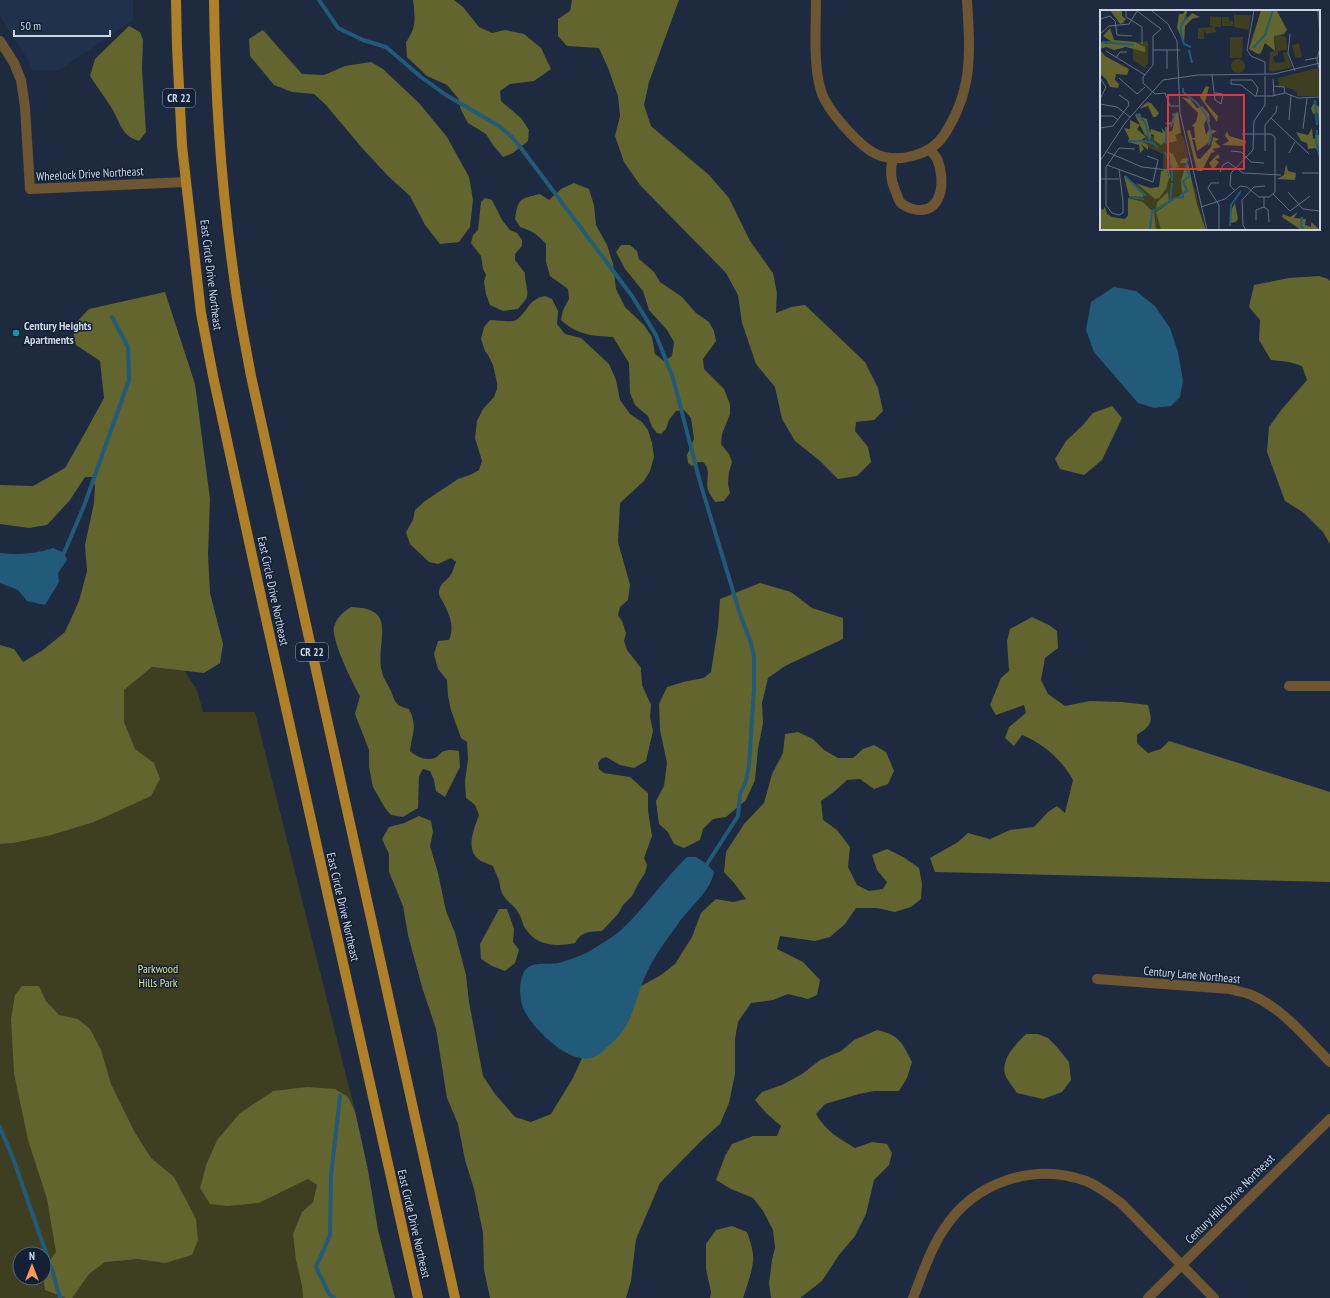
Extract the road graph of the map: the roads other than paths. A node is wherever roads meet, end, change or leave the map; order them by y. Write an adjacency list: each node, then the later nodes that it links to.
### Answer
1 (176, 0): 8 (main road, East Circle Drive Northeast / CR 22)
2 (214, 0): 16 (main road, East Circle Drive Northeast / CR 22)
3 (816, 0): 7 (street)
4 (967, 0): 6 (street)
5 (0, 40): 8 (street, Wheelock Drive Northeast)
6 (930, 150): 7 (street); 7 (street)
7 (893, 158)
8 (186, 182): 15 (main road, East Circle Drive Northeast / CR 22)
9 (1289, 686): 10 (street)
10 (1330, 686)
11 (1097, 980): 12 (street, Century Lane Northeast)
12 (1330, 1062)
13 (1330, 1119): 14 (street, Century Hills Drive Northeast)
14 (1181, 1266): 17 (street); 18 (street, Century Hills Drive Northeast); 19 (street)
15 (418, 1298)
16 (455, 1298)
17 (913, 1298)
18 (1148, 1298)
19 (1214, 1298)

